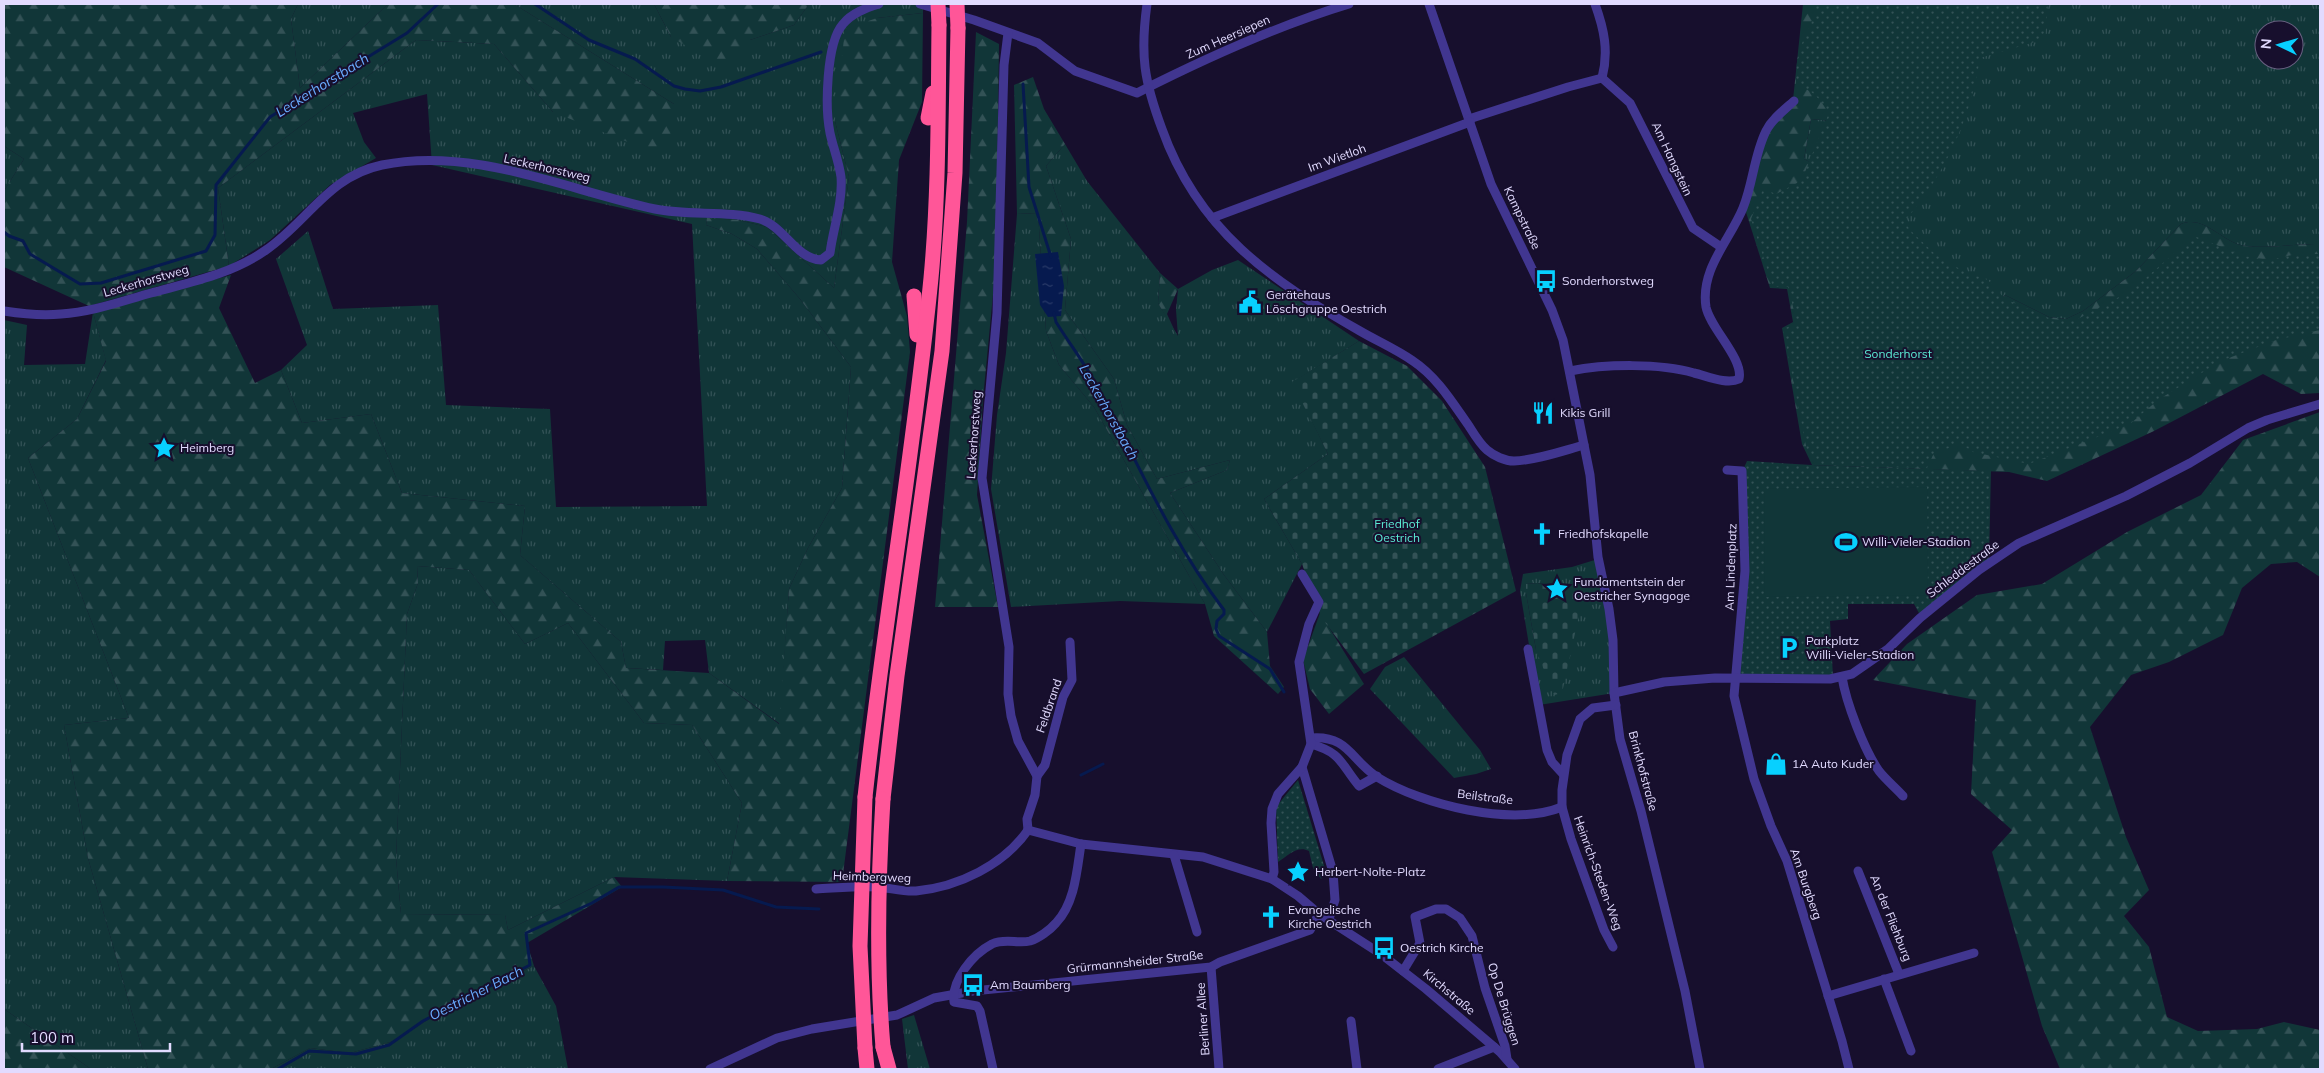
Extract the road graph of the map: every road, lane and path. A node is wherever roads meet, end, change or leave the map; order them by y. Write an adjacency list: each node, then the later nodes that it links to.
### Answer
1 (879, 4): 19 (street, Leckerhorstweg)
2 (920, 4): 9 (street)
3 (938, 4): 10 (highway, bridge)
4 (957, 4): 57 (highway, bridge)
5 (1147, 4): 12 (street)
6 (1349, 4): 12 (street, Zum Heersiepen)
7 (1429, 4): 15 (street, Kampstraße)
8 (1595, 4): 11 (street)
9 (1008, 33): 12 (street); 35 (street, Leckerhorstweg)
10 (939, 69): 14 (highway); 21 (highway)
11 (1602, 78): 15 (street); 17 (street, Am Hangstein)
12 (1148, 87): 16 (street)
13 (1794, 101): 17 (street)
14 (928, 118)
15 (1470, 121): 16 (street, Im Wietloh); 20 (street, Kampstraße)
16 (1212, 218): 23 (street)
17 (1721, 246): 20 (street)
18 (914, 296): 21 (highway)
19 (4, 311)
20 (1570, 371): 23 (street, Kampstraße)
21 (918, 394): 62 (highway, bridge)
22 (2320, 404): 28 (street, Schleddestraße)
23 (1584, 446): 30 (street, Brinkhofstraße)
24 (1728, 470): 29 (street, Am Lindenplatz)
25 (1302, 574): 32 (street)
26 (1070, 642): 35 (street, Feldbrand)
27 (1528, 649): 34 (street)
28 (1842, 677): 29 (street, Schleddestraße); 37 (street)
29 (1734, 678): 30 (street, Schleddestraße); 55 (street, Am Burgberg)
30 (1614, 693): 31 (street, Brinkhofstraße)
31 (1616, 705): 34 (street); 70 (street, Brinkhofstraße)
32 (1311, 738): 33 (street); 36 (street, Beilstraße); 36 (street)
33 (1302, 767): 43 (street); 46 (street)
34 (1563, 774): 38 (street)
35 (1037, 776): 39 (street)
36 (1377, 776): 38 (street, Beilstraße)
37 (1903, 796)
38 (1562, 807): 48 (street, Heinrich-Steden-Weg)
39 (1028, 830): 40 (street, Kirchstraße); 44 (street, Heimbergweg)
40 (1081, 844): 41 (street, Kirchstraße); 54 (street)
41 (1174, 855): 43 (street, Kirchstraße); 47 (street)
42 (1858, 872): 52 (street, An der Fliehburg)
43 (1272, 879): 45 (street, Kirchstraße)
44 (816, 889)
45 (1319, 914): 46 (street, Kirchstraße); 50 (street, Grürmannsheider Straße)
46 (1329, 919): 51 (street, Kirchstraße)
47 (1197, 932)
48 (1613, 947)
49 (1974, 953): 52 (street, An der Fliehburg)
50 (1212, 967): 54 (street, Grürmannsheider Straße); 66 (street, Berliner Allee)
51 (1403, 971): 58 (street, Kirchstraße); 60 (street, Op De Brüggen)
52 (1900, 974): 53 (street, An der Fliehburg)
53 (1884, 979): 55 (street, An der Fliehburg); 59 (street)
54 (953, 994): 61 (street, Grürmannsheider Straße); 65 (street)
55 (1828, 996): 71 (street, Am Burgberg)
56 (1351, 1021): 67 (street)
57 (883, 1047): 63 (highway); 64 (highway)
58 (1494, 1047): 60 (street, Kirchstraße); 68 (street)
59 (1911, 1052)
60 (1507, 1059): 69 (street, Kirchstraße)
61 (710, 1069)
62 (867, 1069)
63 (884, 1069)
64 (889, 1069)
65 (994, 1069)
66 (1218, 1069)
67 (1357, 1069)
68 (1438, 1069)
69 (1515, 1069)
70 (1700, 1069)
71 (1849, 1069)

